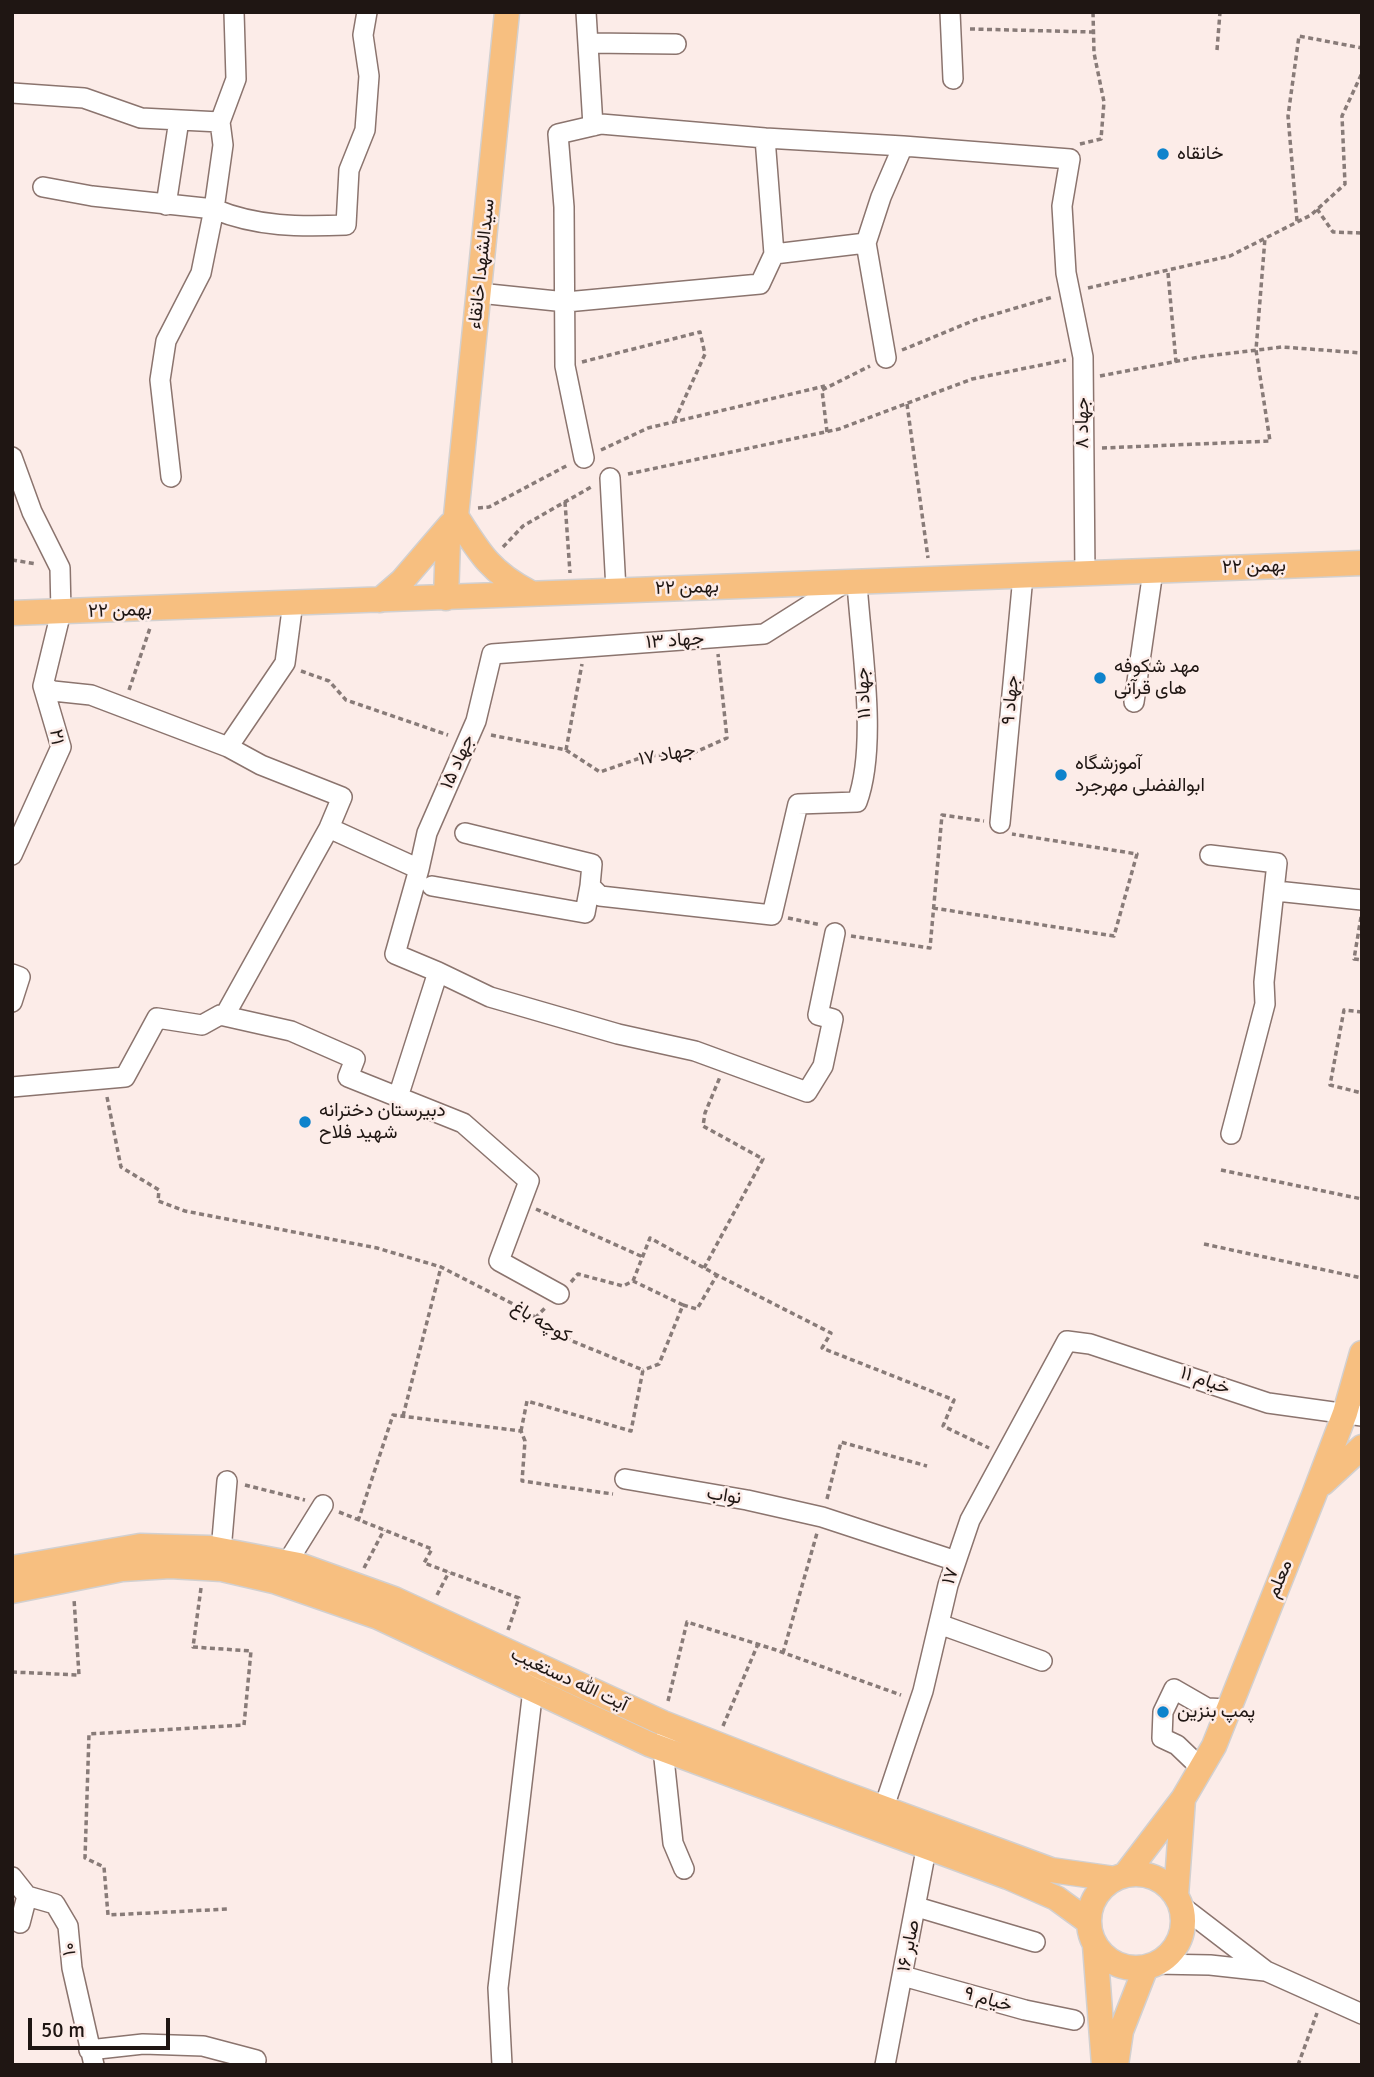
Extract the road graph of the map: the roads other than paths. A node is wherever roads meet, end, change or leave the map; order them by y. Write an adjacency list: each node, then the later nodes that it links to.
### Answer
1 (234, 12): 11 (street)
2 (367, 12): 17 (street)
3 (507, 12): 20 (main road, سیدالشهدا خانقاء)
4 (586, 12): 6 (street)
5 (950, 20): 8 (street)
6 (588, 43): 7 (street); 12 (street)
7 (676, 44)
8 (953, 79)
9 (12, 93): 10 (street)
10 (179, 120): 11 (street); 16 (street)
11 (220, 122): 17 (street)
12 (593, 126): 13 (street); 21 (street)
13 (765, 138): 14 (street); 19 (street)
14 (903, 146): 18 (street); 30 (street, جهاد ۸)
15 (43, 187): 16 (street)
16 (166, 205): 17 (street)
17 (214, 209): 25 (street)
18 (866, 243): 19 (street); 22 (street)
19 (774, 254): 21 (street)
20 (479, 293): 21 (street); 27 (main road, سیدالشهدا خانقاء)
21 (566, 302): 24 (street)
22 (886, 358)
23 (12, 457): 38 (street)
24 (584, 458)
25 (171, 477)
26 (610, 478): 33 (street)
27 (457, 513): 34 (main road); 35 (main road, سیدالشهدا خانقاء); 36 (main road)
28 (1362, 564): 29 (main road, ۲۲ بهمن)
29 (1153, 571): 30 (main road, ۲۲ بهمن); 42 (street)
30 (1085, 575): 31 (main road, ۲۲ بهمن)
31 (1023, 576): 32 (main road, ۲۲ بهمن); 44 (street, جهاد ۹)
32 (850, 583): 33 (main road, ۲۲ بهمن); 40 (street, جهاد ۱۳); 51 (street, جهاد ۱۱)
33 (616, 590): 34 (main road, ۲۲ بهمن)
34 (532, 594): 35 (main road, ۲۲ بهمن)
35 (454, 597): 36 (main road, ۲۲ بهمن)
36 (380, 600): 37 (main road, ۲۲ بهمن)
37 (293, 602): 38 (main road, ۲۲ بهمن); 43 (street)
38 (61, 612): 39 (main road, ۲۲ بهمن); 41 (street)
39 (12, 613)
40 (492, 654): 49 (street, جهاد ۱۵)
41 (43, 687): 43 (street); 47 (street, ۲۱)
42 (1134, 702)
43 (228, 747): 45 (street)
44 (1000, 823)
45 (329, 828): 49 (street); 58 (street)
46 (466, 833): 51 (street)
47 (12, 855)
48 (1210, 855): 52 (street)
49 (419, 869): 55 (street, جهاد ۱۵)
50 (432, 886): 51 (street)
51 (590, 886)
52 (1276, 891): 53 (street); 61 (street)
53 (1362, 900)
54 (835, 933): 55 (street)
55 (438, 972): 60 (street)
56 (12, 974): 57 (street)
57 (12, 1002)
58 (225, 1016): 59 (street); 60 (street)
59 (12, 1087)
60 (398, 1097): 62 (street)
61 (1231, 1134)
62 (559, 1294)
63 (1067, 1341): 65 (street, خیام ۱۱); 72 (street, ۱۷)
64 (1362, 1353): 65 (main road, معلم)
65 (1353, 1414): 69 (main road, معلم)
66 (1362, 1447): 69 (main road)
67 (625, 1479): 72 (street, نواب)
68 (227, 1481): 71 (street)
69 (1314, 1495): 80 (main road, معلم)
70 (323, 1505): 73 (street)
71 (221, 1551): 73 (main road, آیت الله دستغیب); 74 (main road, آیت الله دستغیب)
72 (956, 1561): 76 (street, ۱۷)
73 (287, 1563): 78 (main road, آیت الله دستغیب)
74 (12, 1568)
75 (12, 1591): 79 (main road, آیت الله دستغیب)
76 (939, 1624): 77 (street); 84 (street, ۱۷)
77 (1042, 1661)
78 (541, 1666): 79 (street); 81 (main road, آیت الله دستغیب)
79 (533, 1689): 81 (main road, آیت الله دستغیب); 102 (street)
80 (1228, 1709): 82 (main road, معلم); 82 (street)
81 (665, 1733): 84 (main road, آیت الله دستغیب); 84 (main road, آیت الله دستغیب); 86 (street)
82 (1201, 1768): 83 (main road, معلم)
83 (1183, 1799): 88 (main road, معلم); 90 (main road)
84 (880, 1819): 85 (main road, آیت الله دستغیب)
85 (929, 1837): 88 (main road, آیت الله دستغیب); 91 (street, صابر ۱۶); 93 (main road, آیت الله دستغیب)
86 (684, 1870)
87 (12, 1877): 89 (street, ۱۰)
88 (1120, 1877): 90 (main road); 93 (main road)
89 (27, 1896): 92 (street); 100 (street, ۱۰)
90 (1178, 1900): 95 (main road); 96 (street)
91 (917, 1907): 94 (street); 97 (street, صابر ۱۶)
92 (20, 1923)
93 (1092, 1934): 95 (main road); 104 (main road)
94 (1035, 1941)
95 (1150, 1966): 96 (street); 105 (main road)
96 (1266, 1971): 98 (street)
97 (903, 1976): 99 (street, خیام ۹); 103 (street, صابر ۱۶)
98 (1362, 2014)
99 (1074, 2020)
100 (91, 2057): 101 (street)
101 (256, 2060)
102 (502, 2065)
103 (885, 2065)
104 (1104, 2065)
105 (1116, 2065)

